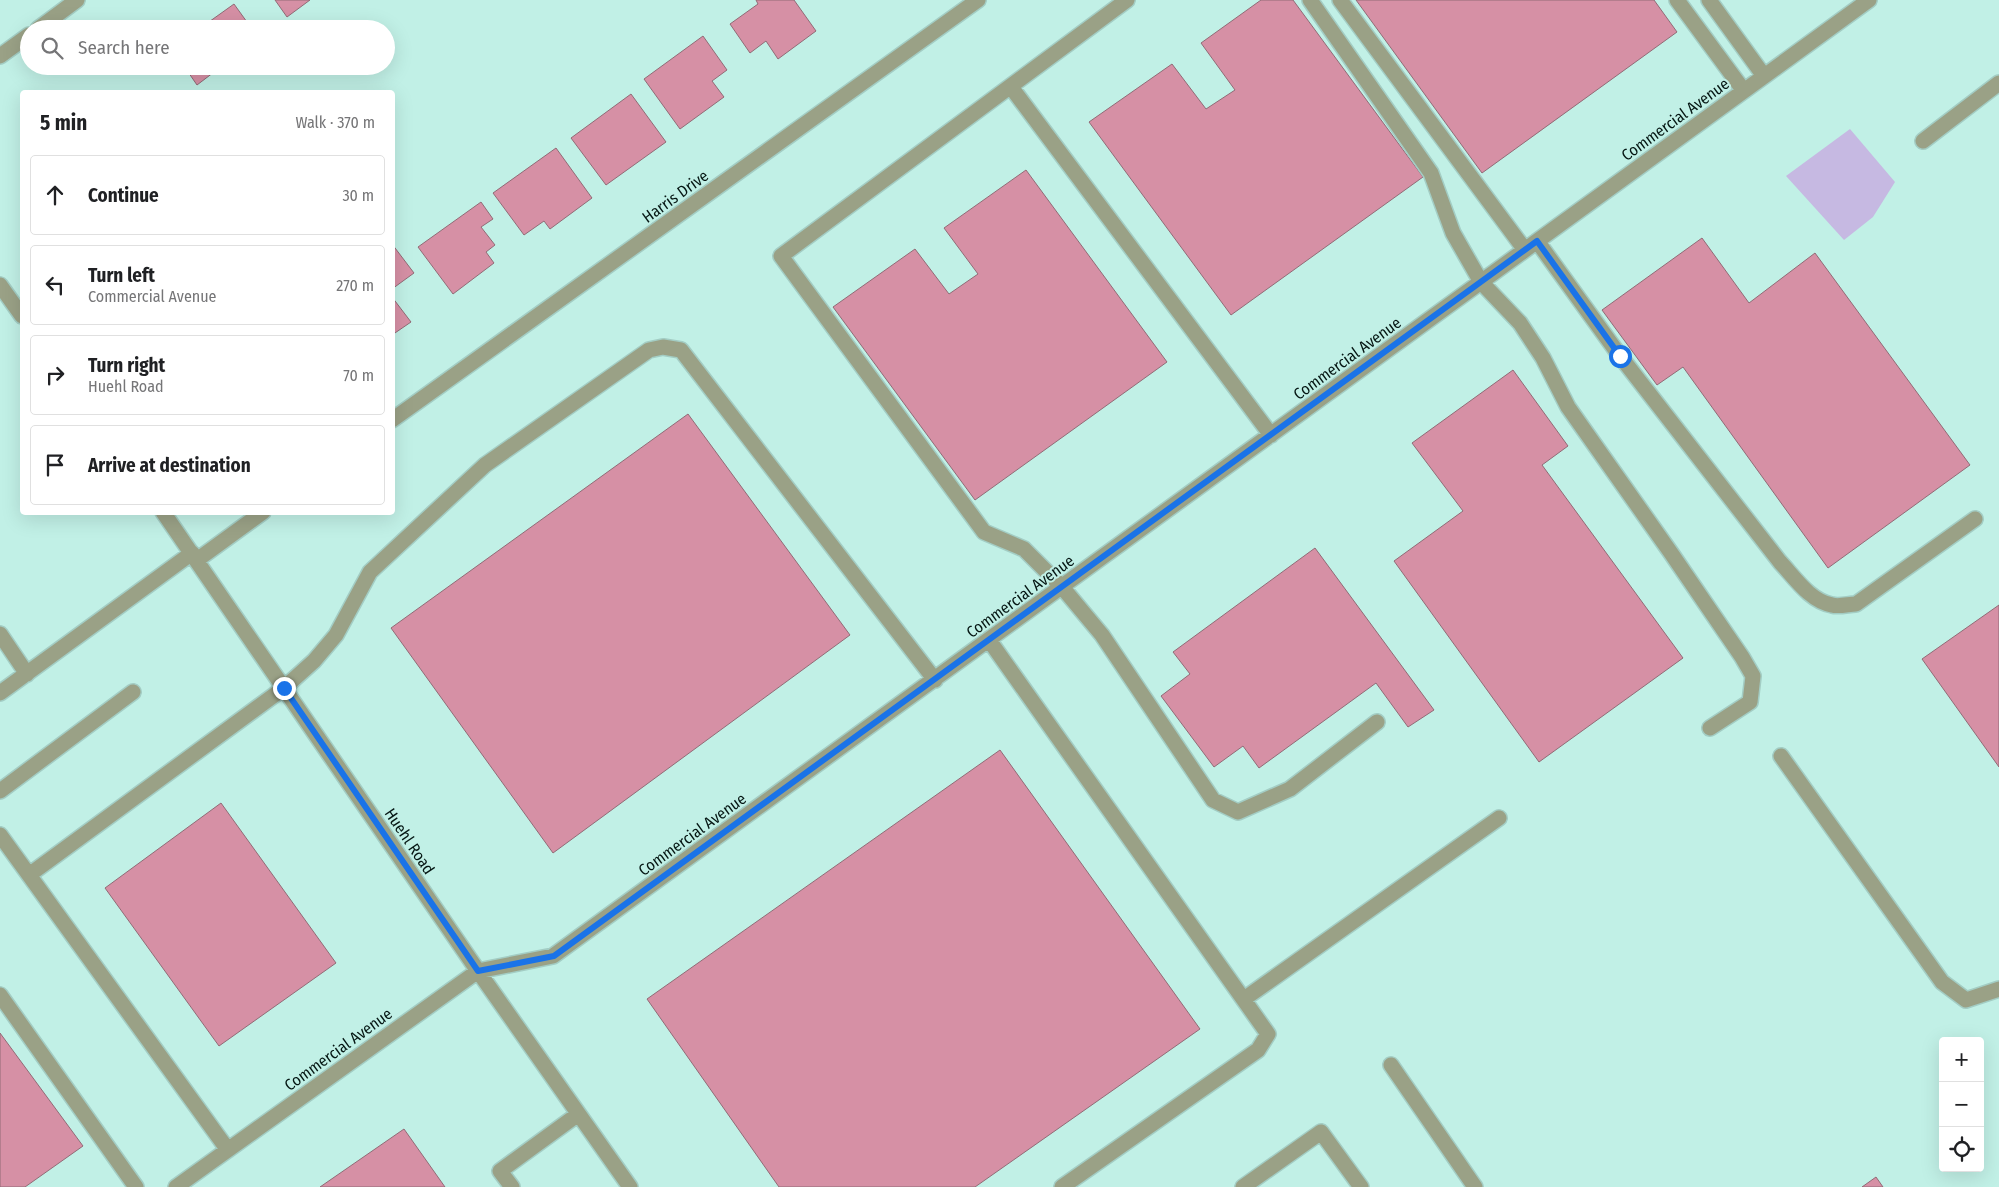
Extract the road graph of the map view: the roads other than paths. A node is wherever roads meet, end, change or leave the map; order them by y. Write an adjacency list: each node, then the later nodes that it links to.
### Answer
1 (77, 0): 9 (street)
2 (978, 0): 22 (street, Harris Drive)
3 (1127, 0): 14 (street)
4 (1310, 0): 19 (street)
5 (1340, 0): 18 (street)
6 (1677, 0): 15 (street)
7 (1709, 0): 12 (street)
8 (1869, 0): 12 (street, Commercial Avenue)
9 (50, 20)
10 (20, 42): 11 (street)
11 (0, 56)
12 (1764, 76): 15 (street, Commercial Avenue)
13 (1999, 83): 16 (street)
14 (1011, 87): 23 (street); 28 (street)
15 (1744, 91): 17 (street, Commercial Avenue)
16 (1923, 141)
17 (1537, 241): 18 (street, Commercial Avenue); 26 (street)
18 (1525, 250): 19 (street, Commercial Avenue)
19 (1481, 282): 23 (street, Commercial Avenue); 37 (street)
20 (0, 285): 21 (street)
21 (20, 313)
22 (395, 418)
23 (1272, 435): 28 (street, Commercial Avenue)
24 (165, 515): 27 (street, Huehl Road)
25 (258, 515): 27 (street)
26 (1975, 519)
27 (194, 556): 31 (street); 33 (street, Huehl Road)
28 (1062, 586): 30 (street, Commercial Avenue); 36 (street)
29 (0, 634): 31 (street)
30 (989, 640): 32 (street, Commercial Avenue); 46 (street)
31 (27, 674): 35 (street)
32 (934, 680): 33 (street); 43 (street, Commercial Avenue)
33 (284, 688): 42 (street); 43 (street, Huehl Road)
34 (133, 692): 39 (street)
35 (0, 694)
36 (1377, 722)
37 (1710, 728)
38 (1781, 756): 44 (street)
39 (0, 792)
40 (1499, 818): 46 (street)
41 (0, 835): 42 (street)
42 (29, 875): 49 (street)
43 (478, 971): 48 (street, Huehl Road); 49 (street, Commercial Avenue)
44 (1999, 989)
45 (0, 995): 50 (street)
46 (1244, 999): 54 (street)
47 (1391, 1065): 57 (street)
48 (578, 1115): 52 (street); 53 (street, Huehl Road)
49 (228, 1150): 51 (street, Commercial Avenue)
50 (136, 1187)
51 (176, 1187)
52 (512, 1187)
53 (630, 1187)
54 (1062, 1187)
55 (1243, 1187): 56 (street)
56 (1361, 1187)
57 (1476, 1187)

